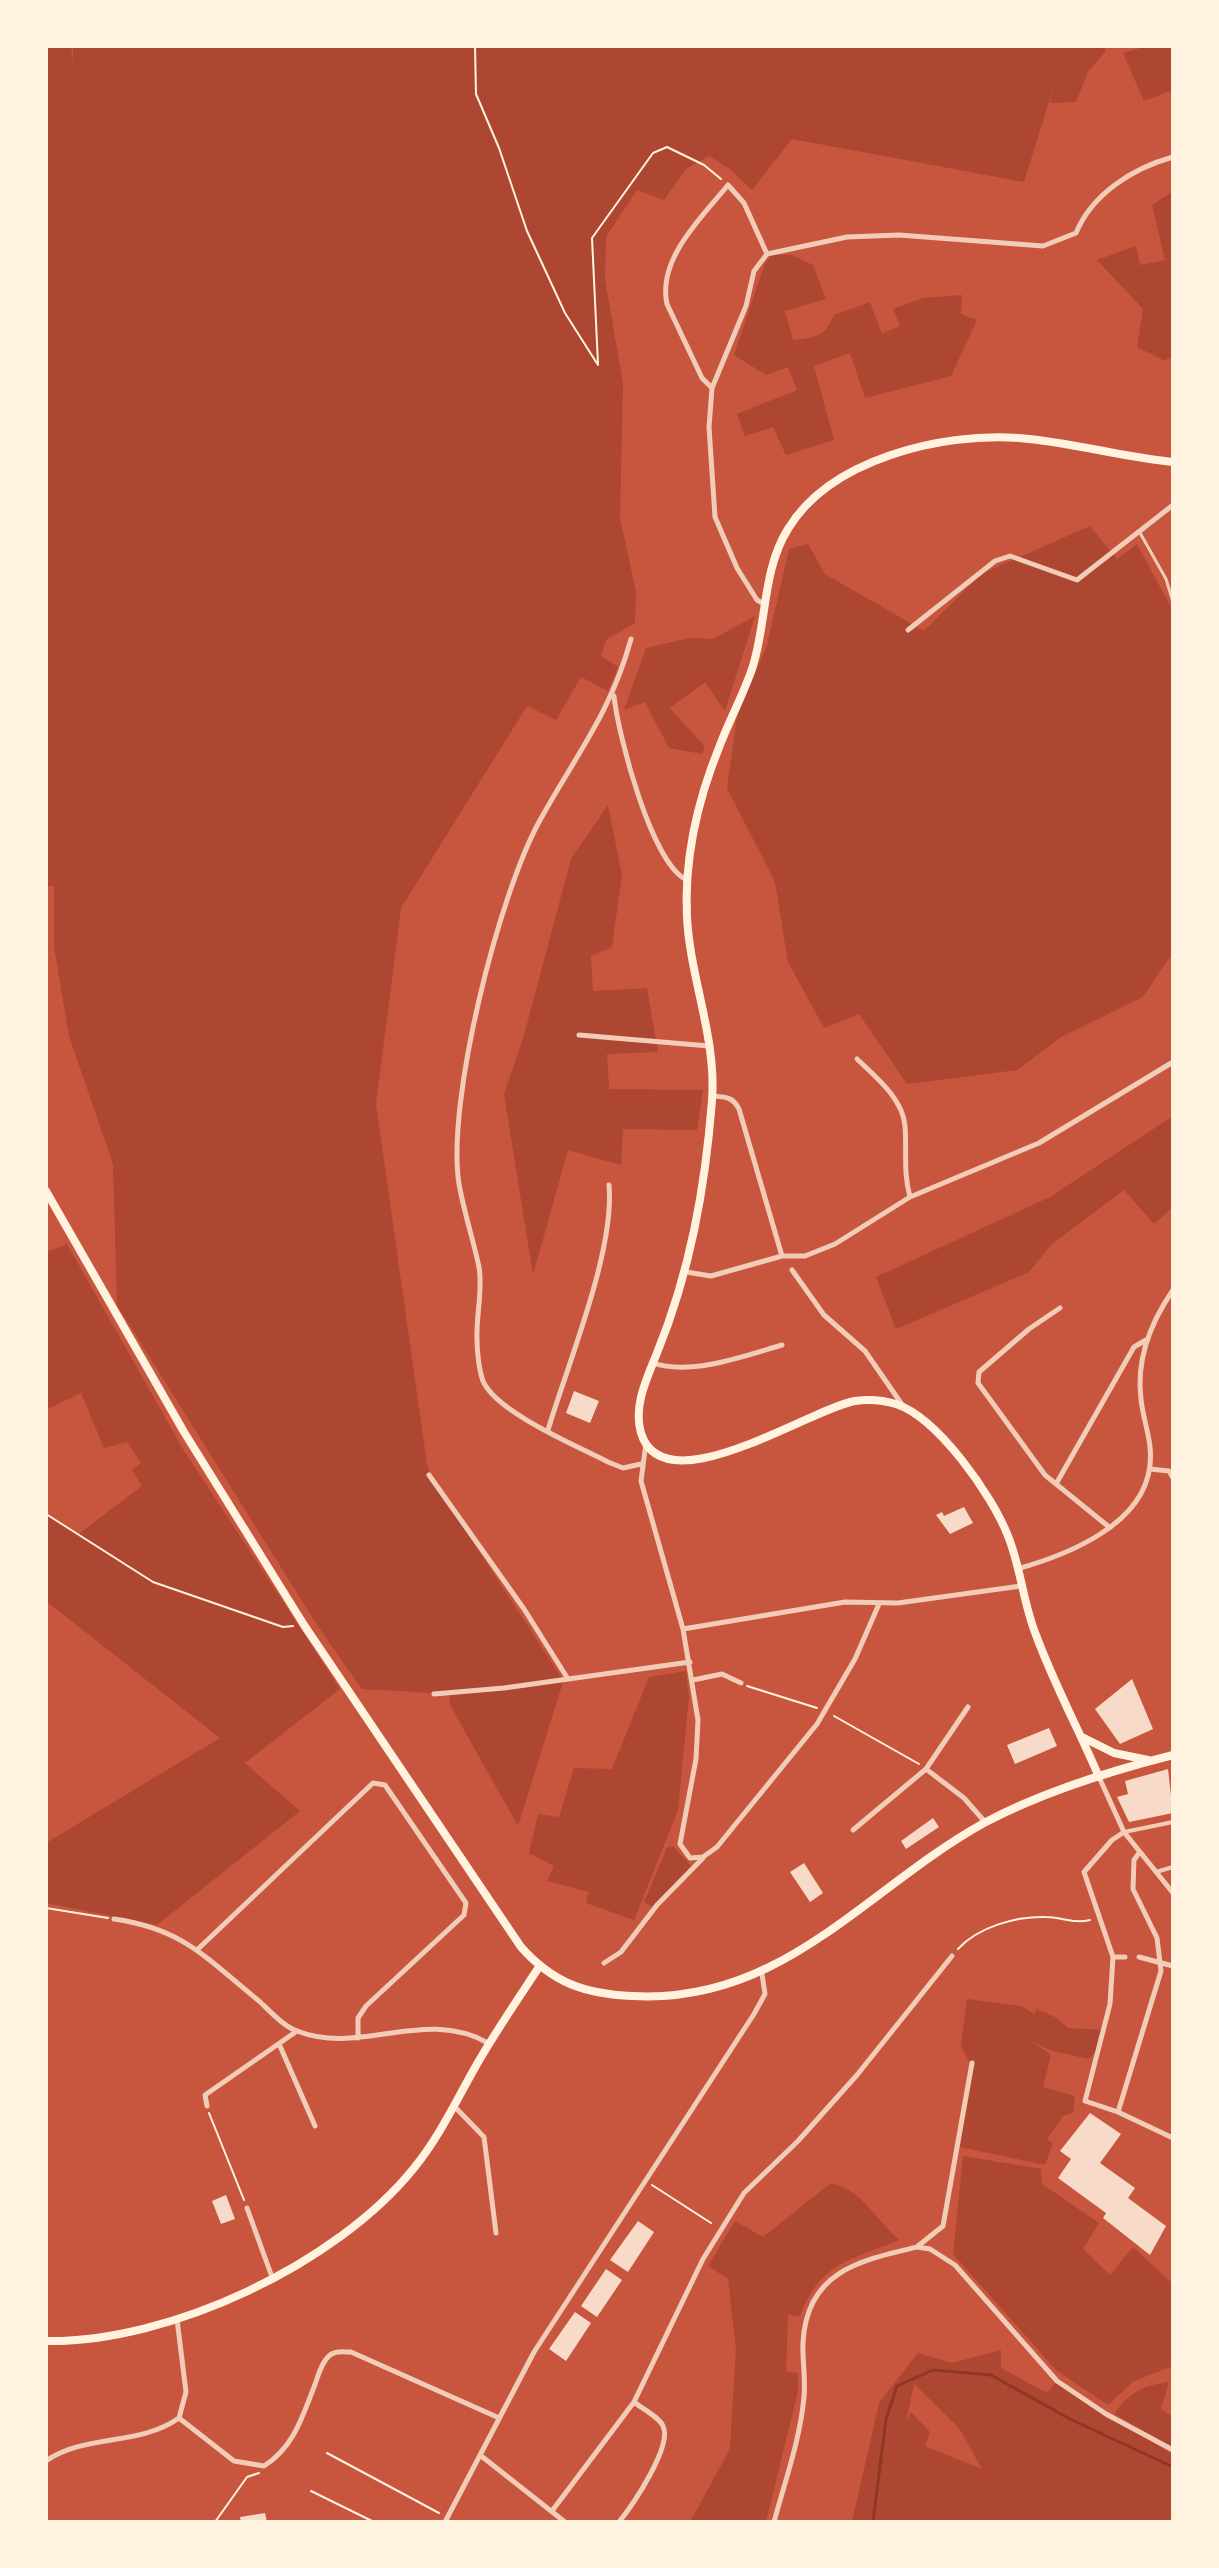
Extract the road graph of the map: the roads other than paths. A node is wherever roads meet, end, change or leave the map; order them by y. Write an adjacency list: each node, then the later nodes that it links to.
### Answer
1 (1173, 157): 2 (street)
2 (767, 254): 3 (street); 3 (street)
3 (712, 388): 8 (street)
4 (1173, 462): 8 (main road)
5 (1173, 505): 6 (street)
6 (1139, 531): 7 (lane); 9 (street)
7 (1173, 602)
8 (766, 605): 12 (main road)
9 (908, 630)
10 (631, 639): 11 (street)
11 (614, 695): 12 (street); 30 (street)
12 (687, 880): 14 (main road)
13 (579, 1035): 14 (street)
14 (709, 1046): 17 (main road)
15 (857, 1059): 20 (street)
16 (1173, 1062): 20 (street)
17 (713, 1096): 21 (street); 23 (main road)
18 (609, 1185): 30 (street)
19 (46, 1191): 71 (main road)
20 (910, 1197): 21 (street)
21 (782, 1256): 23 (street)
22 (792, 1270): 29 (street)
23 (686, 1272): 28 (main road)
24 (1173, 1290): 26 (street)
25 (1060, 1308): 36 (street)
26 (1146, 1340): 33 (street); 36 (street)
27 (782, 1345): 28 (street)
28 (653, 1363): 31 (main road)
29 (903, 1406): 31 (main road); 38 (main road)
30 (548, 1430): 32 (street)
31 (646, 1443): 32 (street)
32 (641, 1464): 41 (street)
33 (1150, 1469): 35 (street); 37 (street)
34 (429, 1475): 43 (street)
35 (1173, 1478)
36 (1056, 1484): 37 (street)
37 (1109, 1527): 38 (street)
38 (1017, 1569): 39 (main road)
39 (1021, 1586): 40 (street); 48 (main road)
40 (879, 1604): 41 (street); 58 (street)
41 (683, 1629): 42 (street)
42 (690, 1662): 43 (street); 44 (street)
43 (568, 1679): 46 (street)
44 (693, 1680): 45 (street); 58 (street)
45 (741, 1683)
46 (434, 1694)
47 (968, 1707): 51 (street)
48 (1082, 1737): 50 (main road); 52 (main road)
49 (1173, 1755): 50 (main road)
50 (1151, 1761): 52 (main road)
51 (926, 1769): 54 (street); 55 (street)
52 (1099, 1777): 54 (main road); 56 (street)
53 (1173, 1822): 56 (street)
54 (986, 1823): 72 (main road)
55 (853, 1830)
56 (1124, 1832): 57 (street); 65 (street)
57 (1139, 1853): 60 (street); 68 (street)
58 (703, 1857): 69 (street)
59 (1173, 1867): 60 (street)
60 (1155, 1872): 61 (street)
61 (1173, 1893)
62 (114, 1919): 63 (street)
63 (198, 1949): 73 (street); 74 (street)
64 (952, 1956): 89 (street)
65 (1113, 1956): 66 (street); 80 (street)
66 (1125, 1957)
67 (1139, 1957): 68 (street)
68 (1161, 1962): 70 (street); 80 (street)
69 (604, 1963)
70 (1173, 1966)
71 (539, 1967): 72 (main road); 75 (main road)
72 (762, 1974): 90 (street)
73 (297, 2031): 74 (street); 76 (street)
74 (358, 2038): 75 (street)
75 (489, 2044): 79 (main road)
76 (280, 2046): 78 (street); 81 (street)
77 (972, 2063): 85 (street)
78 (207, 2106)
79 (454, 2106): 84 (street); 86 (main road)
80 (1118, 2112): 82 (street)
81 (315, 2126)
82 (1173, 2138)
83 (247, 2208): 86 (street)
84 (496, 2233)
85 (917, 2247): 92 (street); 99 (street)
86 (272, 2278): 87 (main road)
87 (177, 2319): 88 (main road); 91 (street)
88 (46, 2341)
89 (634, 2402): 95 (street); 98 (street)
90 (497, 2417): 91 (street); 93 (street)
91 (179, 2418): 94 (street)
92 (1173, 2450)
93 (480, 2455): 95 (street); 96 (street)
94 (46, 2461)
95 (552, 2511): 97 (street)
96 (446, 2520)
97 (565, 2522)
98 (619, 2522)
99 (774, 2522)

